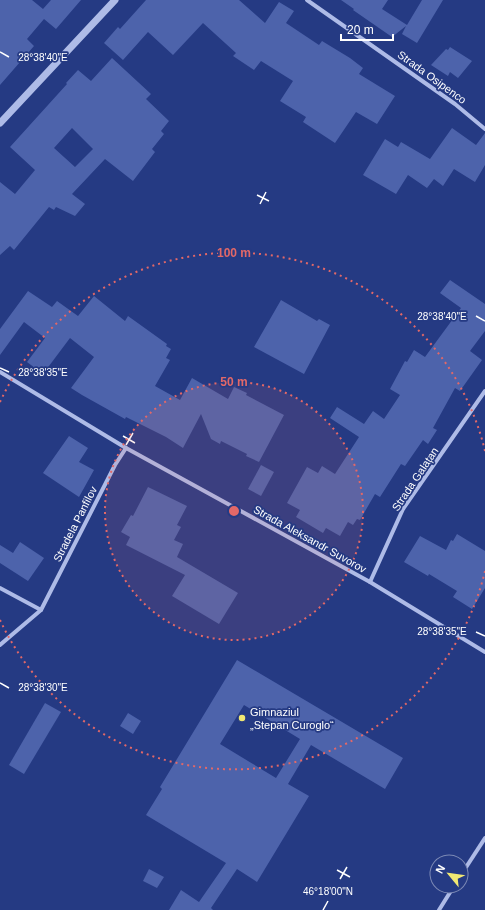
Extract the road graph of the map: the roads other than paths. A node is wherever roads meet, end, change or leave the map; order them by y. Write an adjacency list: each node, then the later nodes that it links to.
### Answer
1 (114, 0): 3 (street)
2 (307, 0): 4 (street, Strada Osipenco)
3 (0, 123)
4 (485, 129)
5 (0, 372): 7 (street, Strada Aleksandr Suvorov)
6 (485, 391): 8 (street, Strada Galațan)
7 (126, 448): 8 (street, Strada Aleksandr Suvorov); 10 (street, Stradela Panfilov)
8 (370, 582): 12 (street, Strada Aleksandr Suvorov)
9 (0, 588): 10 (street)
10 (41, 610): 11 (street, Stradela Panfilov)
11 (0, 645)
12 (485, 652)
13 (485, 838): 14 (street)
14 (469, 863)
15 (449, 894): 16 (street)
16 (439, 910)

